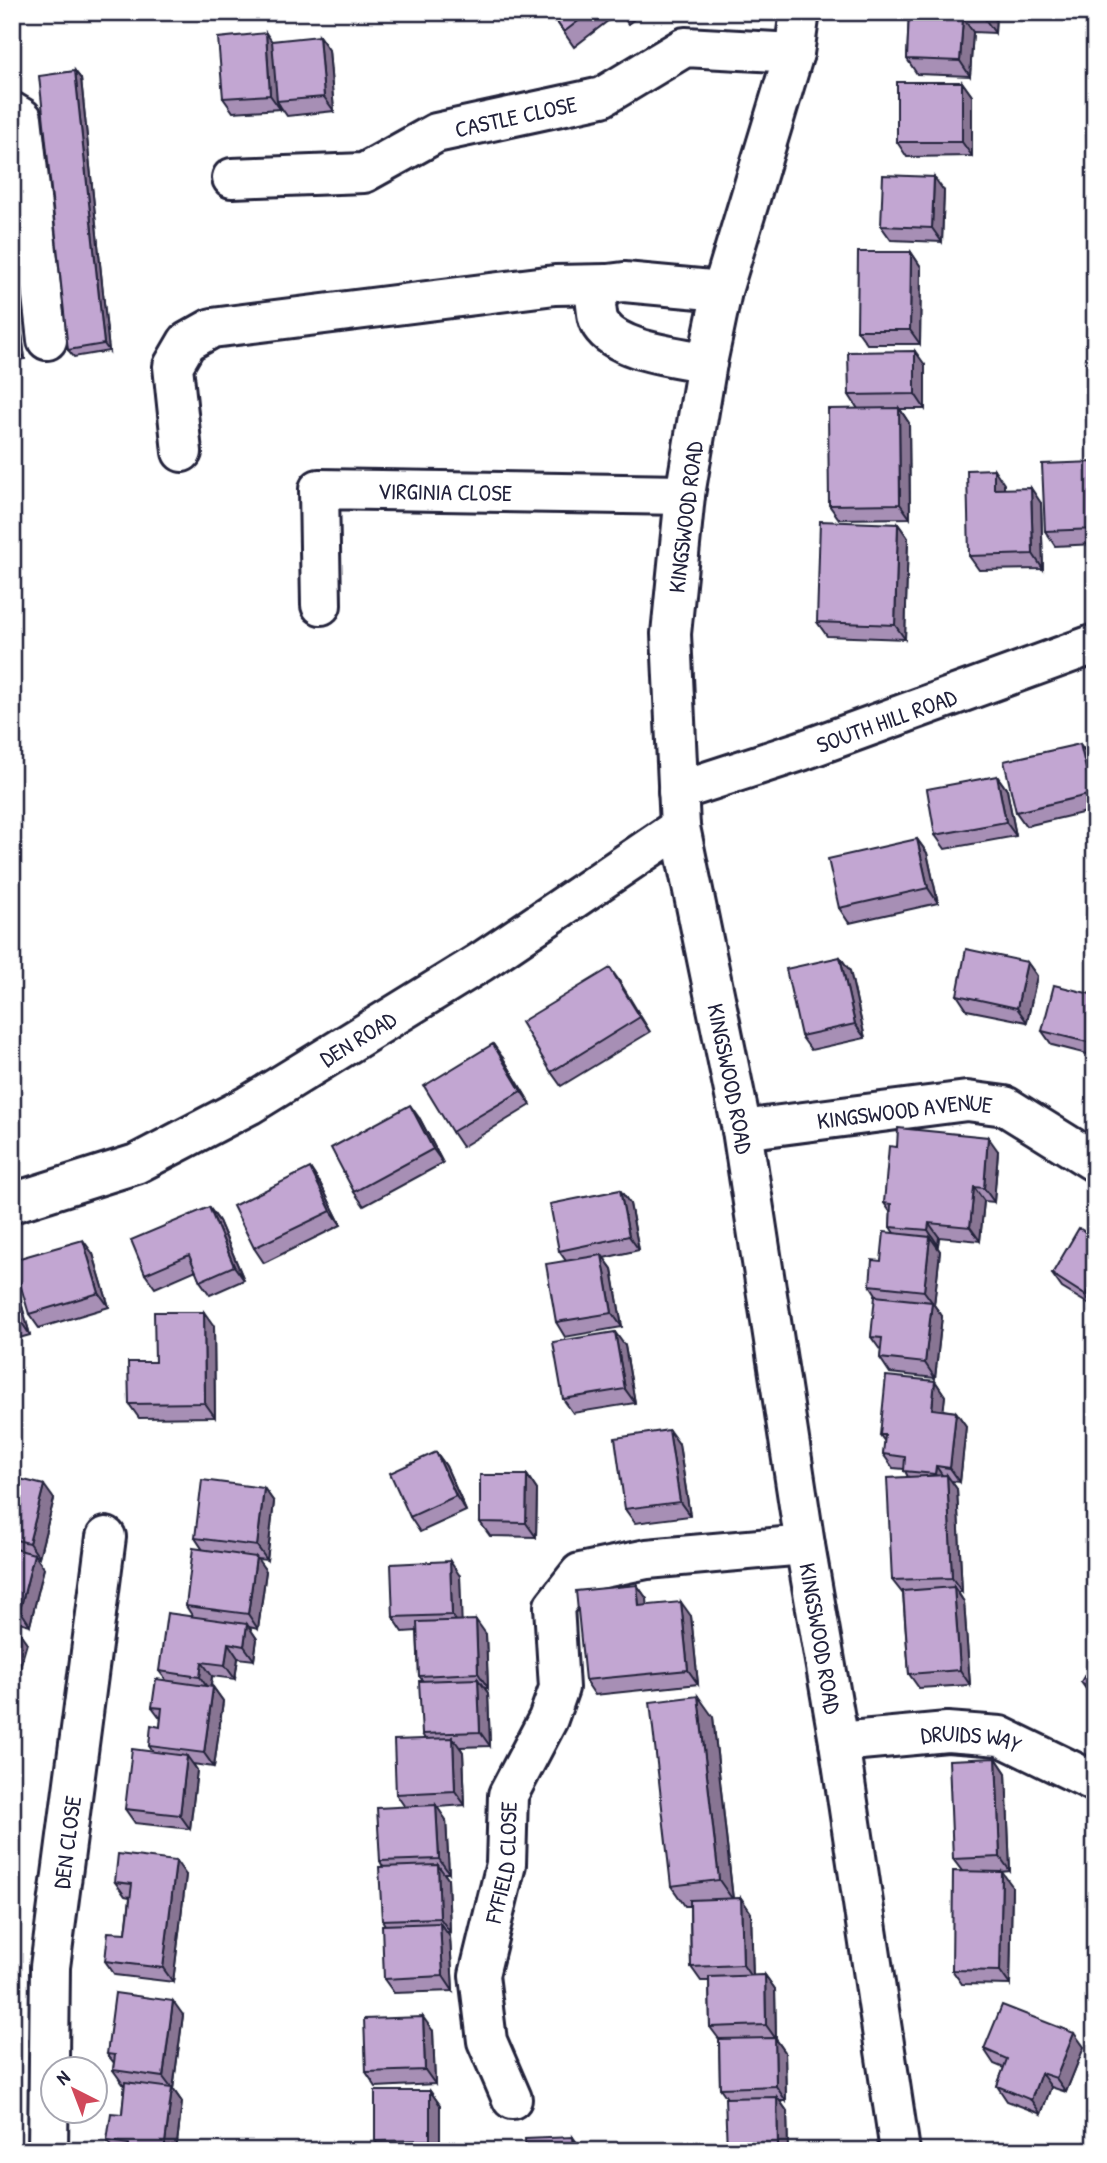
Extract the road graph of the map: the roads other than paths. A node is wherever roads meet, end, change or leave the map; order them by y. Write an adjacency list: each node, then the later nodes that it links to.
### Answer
1 (800, 12): 2 (street, KINGSWOOD ROAD)
2 (794, 53): 4 (street, CASTLE CLOSE); 6 (street, KINGSWOOD ROAD)
3 (12, 112): 7 (street)
4 (232, 178)
5 (608, 284): 6 (street); 8 (street); 9 (street)
6 (722, 291): 8 (street, KINGSWOOD ROAD)
7 (47, 340)
8 (707, 363): 10 (street, KINGSWOOD ROAD)
9 (182, 452)
10 (685, 495): 11 (street, VIRGINIA CLOSE); 13 (street, KINGSWOOD ROAD)
11 (321, 605)
12 (1095, 644): 13 (street, SOUTH HILL ROAD)
13 (679, 809): 14 (street, KINGSWOOD ROAD); 16 (street, DEN ROAD)
14 (742, 1130): 15 (street, KINGSWOOD AVENUE); 18 (street, KINGSWOOD ROAD)
15 (1095, 1162)
16 (12, 1203)
17 (106, 1537): 22 (street, DEN CLOSE)
18 (805, 1545): 19 (street, KINGSWOOD ROAD); 21 (street, FYFIELD CLOSE)
19 (839, 1742): 20 (street, DRUIDS WAY); 23 (street, KINGSWOOD ROAD)
20 (1095, 1782)
21 (512, 2099)
22 (48, 2151)
23 (900, 2151)

